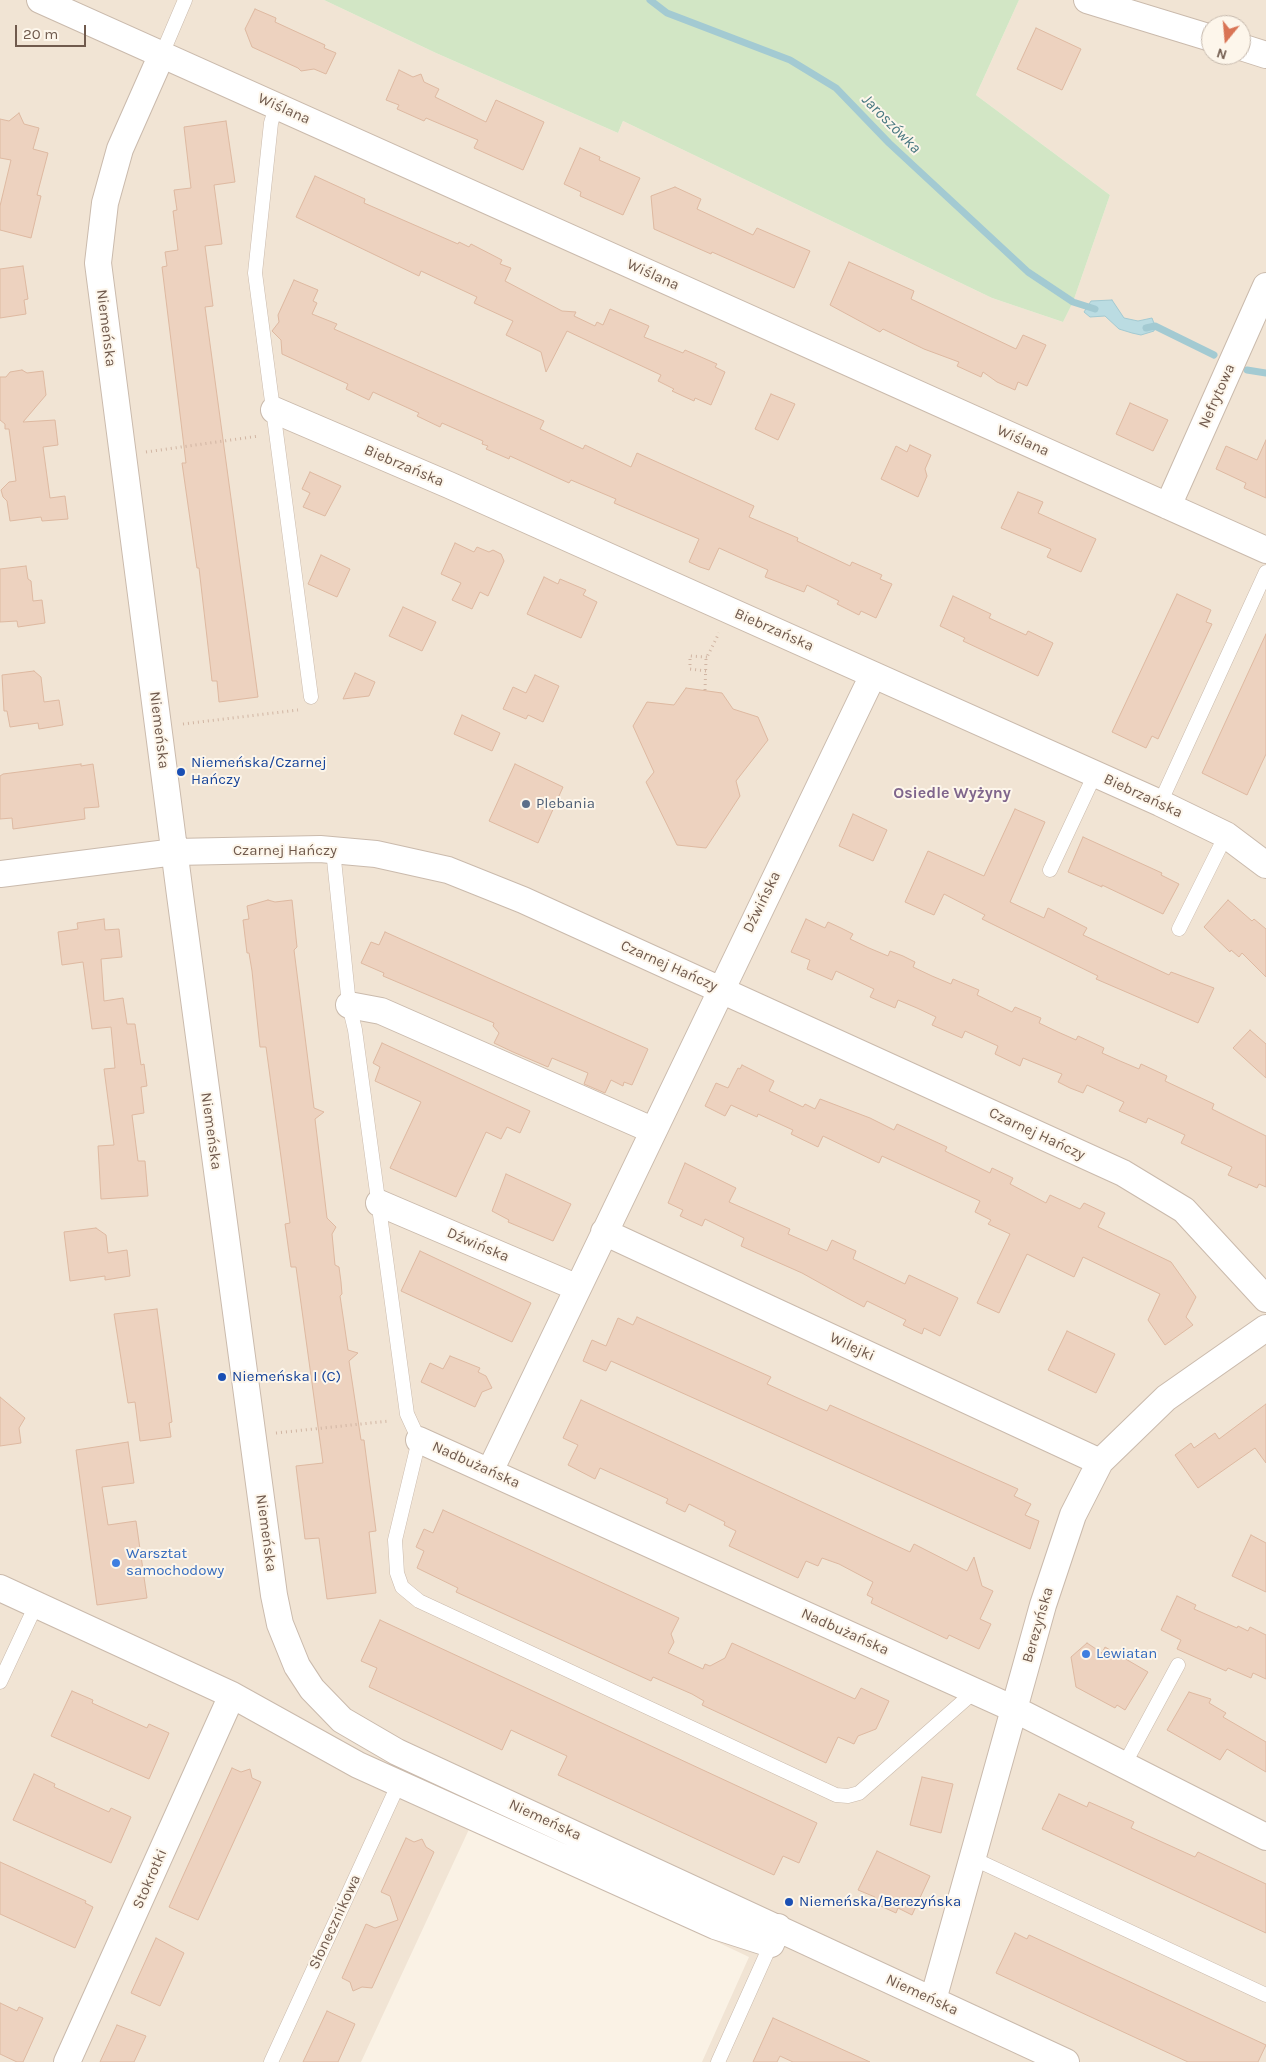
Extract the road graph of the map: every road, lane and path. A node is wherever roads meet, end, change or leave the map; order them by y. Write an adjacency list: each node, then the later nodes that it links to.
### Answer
1 (40, 0): 6 (street, Wiślana)
2 (185, 0): 6 (lane)
3 (1087, 0): 4 (street)
4 (1201, 35)
5 (1251, 50): 7 (street)
6 (162, 54): 12 (street, Wiślana); 26 (street, Niemeńska)
7 (1266, 55)
8 (274, 113): 10 (lane)
9 (1266, 286): 12 (street, Nefrytowa)
10 (275, 422): 11 (path); 18 (street, Biebrzańska); 20 (lane)
11 (141, 453)
12 (1168, 506): 13 (street, Wiślana)
13 (1266, 550)
14 (1266, 572): 23 (lane)
15 (720, 632): 16 (path)
16 (707, 657): 17 (path); 17 (path)
17 (706, 671): 19 (path)
18 (873, 674): 22 (street, Biebrzańska); 31 (street, Dźwińska)
19 (705, 690)
20 (311, 697): 21 (path)
21 (175, 725)
22 (1095, 774): 23 (street, Biebrzańska); 28 (lane)
23 (1160, 803): 24 (street, Biebrzańska)
24 (1226, 835): 27 (street, Biebrzańska); 30 (lane)
25 (333, 850): 26 (street, Czarnej Hańczy); 31 (street, Czarnej Hańczy); 32 (lane)
26 (175, 852): 29 (street, Czarnej Hańczy); 40 (street, Niemeńska)
27 (1266, 865)
28 (1050, 870)
29 (0, 874)
30 (1179, 929)
31 (720, 989): 33 (street, Dźwińska); 37 (street, Czarnej Hańczy)
32 (350, 1005): 33 (street); 34 (lane)
33 (652, 1130): 35 (street, Dźwińska)
34 (378, 1203): 36 (street, Dźwińska); 39 (lane)
35 (604, 1232): 36 (street, Dźwińska); 41 (street, Wilejki)
36 (578, 1288): 42 (street, Dźwińska)
37 (1266, 1299)
38 (1266, 1328): 41 (street, Berezyńska)
39 (414, 1430): 40 (path); 42 (street, Nadbużańska); 47 (lane)
40 (252, 1436): 54 (street, Niemeńska)
41 (1100, 1462): 49 (street, Berezyńska)
42 (490, 1471): 47 (street, Nadbużańska)
43 (0, 1588): 44 (street, Niemeńska)
44 (36, 1606): 46 (lane); 48 (street, Niemeńska)
45 (1178, 1665): 50 (lane)
46 (0, 1682)
47 (975, 1691): 49 (street, Nadbużańska)
48 (232, 1695): 51 (street, Niemeńska); 57 (street, Stokrotki)
49 (1014, 1709): 50 (street, Nadbużańska); 53 (street, Berezyńska)
50 (1124, 1765): 52 (street, Nadbużańska)
51 (399, 1783): 54 (street, Niemeńska); 58 (lane, Słonecznikowa)
52 (1266, 1837)
53 (972, 1858): 55 (lane); 56 (street, Berezyńska)
54 (774, 1936): 56 (street, Niemeńska); 59 (lane)
55 (1266, 1995)
56 (933, 2000): 60 (street, Niemeńska)
57 (67, 2062)
58 (271, 2062)
59 (718, 2062)
60 (1066, 2062)

